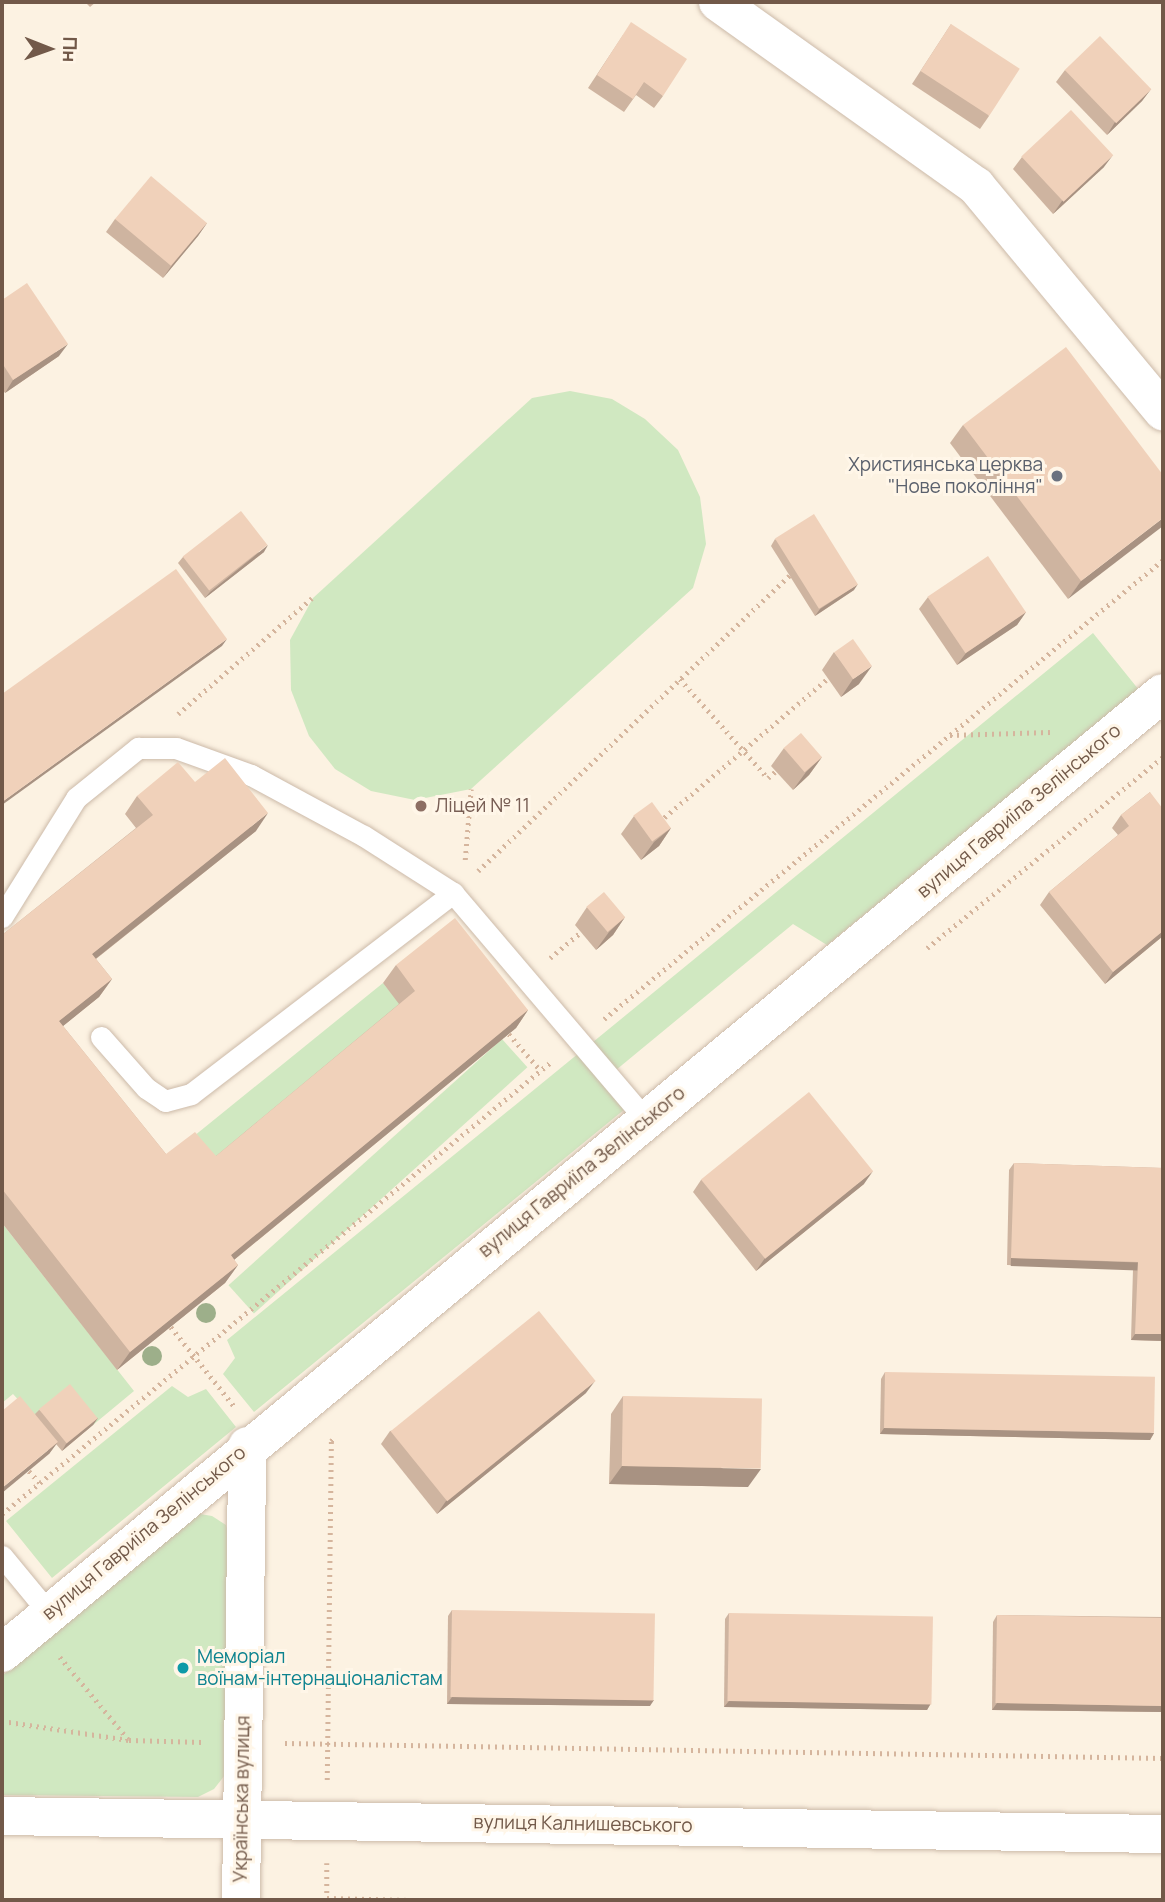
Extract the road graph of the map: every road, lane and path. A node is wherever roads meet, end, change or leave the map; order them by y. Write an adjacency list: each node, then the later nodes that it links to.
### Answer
1 (718, 2): 2 (street)
2 (1163, 411)
3 (790, 575): 6 (path)
4 (313, 598): 8 (path)
5 (828, 678): 9 (path)
6 (680, 679): 9 (path); 13 (path)
7 (1163, 693): 21 (street, вулиця Гавриїла Зелінського)
8 (138, 748): 13 (lane); 14 (lane)
9 (742, 750): 11 (path); 12 (path)
10 (1163, 757): 16 (path)
11 (776, 771)
12 (648, 832)
13 (453, 893): 19 (lane); 21 (lane)
14 (2, 917)
15 (582, 932): 17 (path)
16 (917, 956)
17 (543, 964)
18 (509, 1034): 20 (path)
19 (101, 1037)
20 (541, 1071)
21 (646, 1120): 23 (street, вулиця Гавриїла Зелінського)
22 (341, 1432): 30 (path)
23 (247, 1446): 27 (street, вулиця Гавриїла Зелінського); 32 (street, Українська вулиця)
24 (29, 1471): 25 (path)
25 (40, 1483)
26 (2, 1556): 27 (lane)
27 (42, 1619): 28 (street, вулиця Гавриїла Зелінського); 29 (path)
28 (2, 1653)
29 (2, 1721)
30 (1163, 1758)
31 (2, 1816): 32 (street, вулиця Калнишевського)
32 (242, 1819): 33 (street, вулиця Калнишевського); 34 (street, Українська вулиця)
33 (1163, 1833)
34 (241, 1900)
35 (327, 1900): 36 (path)
36 (411, 1900)

